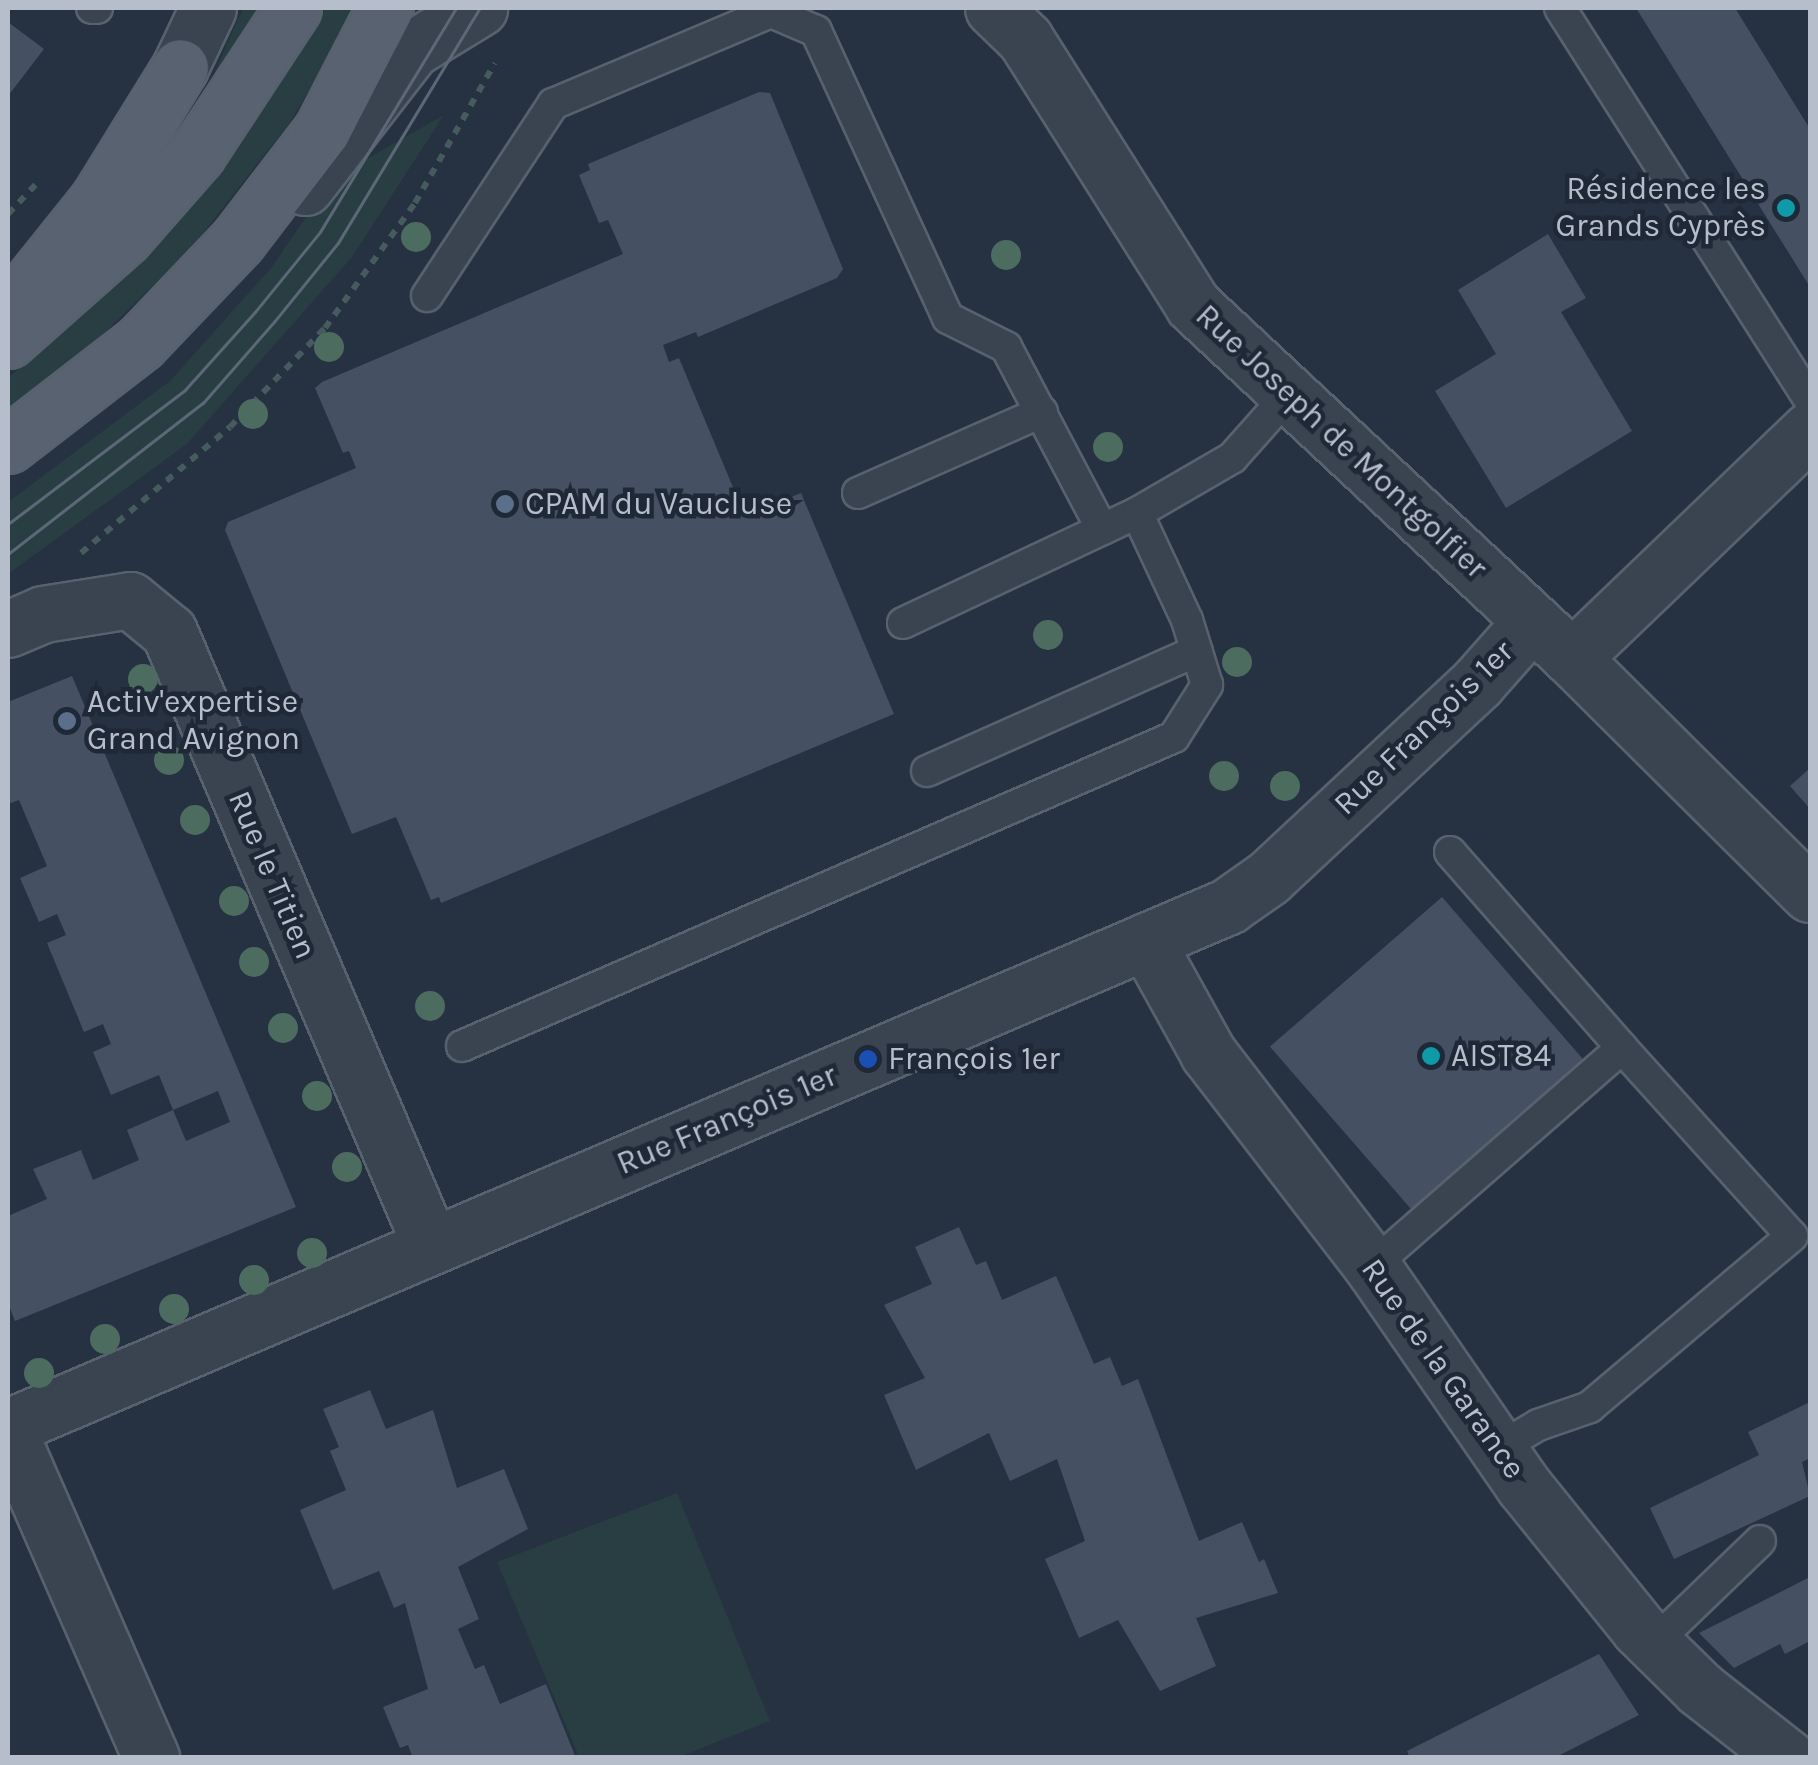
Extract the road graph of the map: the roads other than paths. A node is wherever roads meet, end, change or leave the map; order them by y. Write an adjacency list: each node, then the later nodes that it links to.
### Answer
1 (208, 8): 7 (street)
2 (292, 8): 10 (main road)
3 (385, 8): 11 (main road)
4 (993, 8): 12 (street, Rue Joseph de Montgolfier)
5 (1560, 8): 13 (lane)
6 (489, 32): 11 (street)
7 (180, 66): 9 (main road)
8 (428, 296): 14 (lane)
9 (8, 308)
10 (8, 340)
11 (140, 343): 16 (main road)
12 (1288, 396): 18 (lane); 20 (street, Rue Joseph de Montgolfier)
13 (1810, 400)
14 (1042, 412): 17 (lane); 19 (lane)
15 (1810, 430): 24 (street)
16 (8, 445)
17 (858, 493)
18 (1138, 514): 19 (lane); 23 (lane)
19 (1102, 529): 22 (lane)
20 (1532, 621): 24 (street, Rue Joseph de Montgolfier); 28 (street, Rue François 1er)
21 (26, 622): 31 (street, Rue le Titien)
22 (902, 623)
23 (1197, 652): 25 (lane); 29 (lane)
24 (1572, 658): 27 (street, Rue Joseph de Montgolfier)
25 (927, 770)
26 (1450, 852): 30 (lane)
27 (1810, 894)
28 (1146, 940): 31 (street, Rue François 1er); 32 (street, Rue de la Garance)
29 (462, 1046)
30 (1622, 1048): 32 (lane); 34 (lane)
31 (431, 1246): 33 (street, Rue François 1er)
32 (1372, 1266): 34 (street, Rue de la Garance)
33 (8, 1428): 38 (street, Rue François 1er)
34 (1498, 1449): 36 (street, Rue de la Garance)
35 (1760, 1541): 36 (lane)
36 (1654, 1643): 37 (street, Rue de la Garance)
37 (1761, 1751)
38 (151, 1758)

